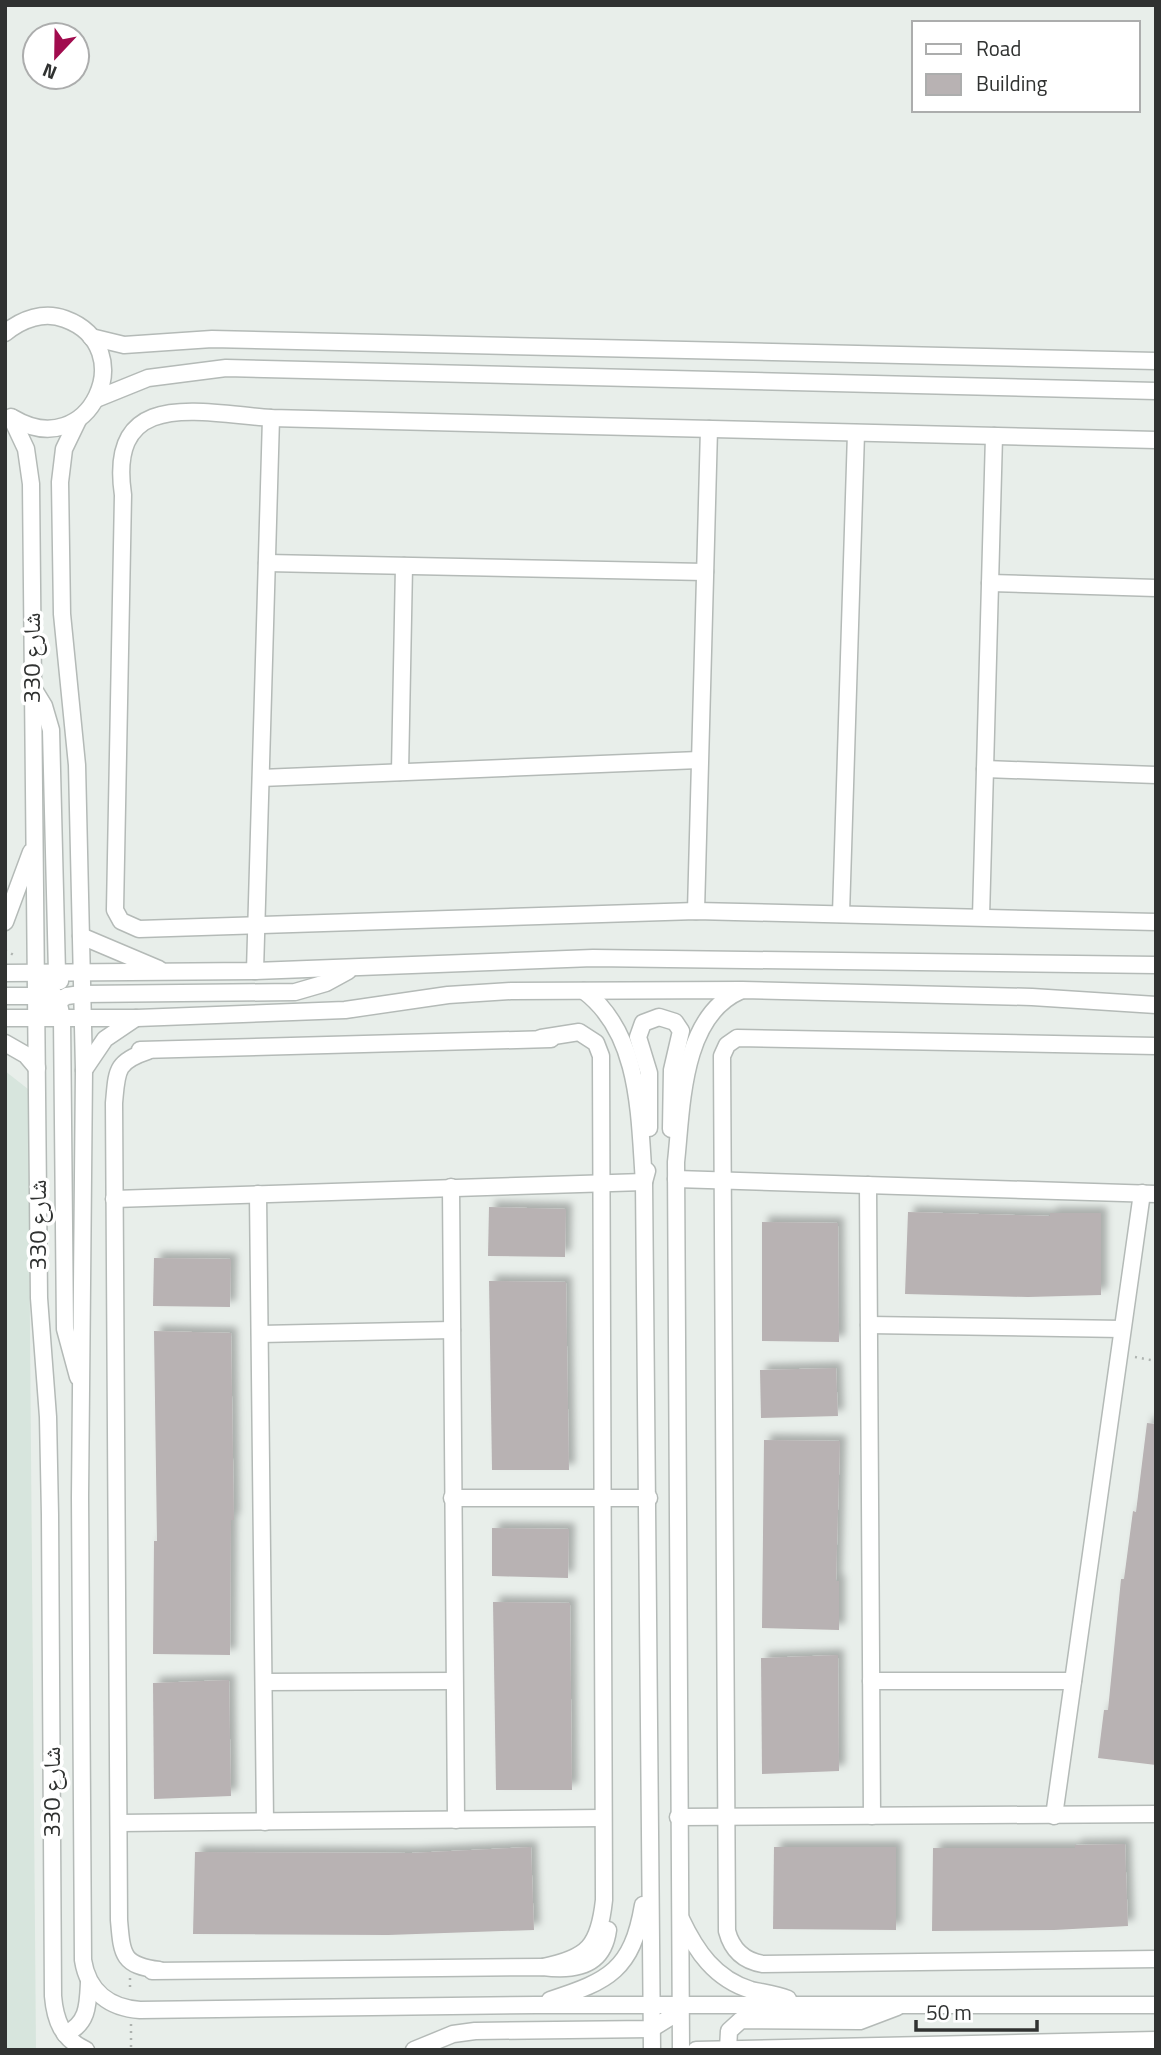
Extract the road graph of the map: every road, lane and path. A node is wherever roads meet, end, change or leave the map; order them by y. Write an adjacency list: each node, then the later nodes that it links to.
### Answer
1 (5, 332): 2 (street)
2 (90, 337): 3 (street); 5 (street)
3 (1156, 361)
4 (1156, 391): 5 (street)
5 (96, 399): 8 (street, شارع 330)
6 (8, 414): 8 (street); 18 (street, شارع 330)
7 (271, 418): 9 (street); 13 (street); 30 (street)
8 (78, 420): 31 (street, شارع 330)
9 (709, 429): 10 (street); 15 (street)
10 (856, 433): 11 (street); 26 (street)
11 (993, 436): 12 (street); 16 (street)
12 (1156, 440)
13 (267, 563): 14 (street); 23 (street)
14 (404, 566): 15 (street); 21 (street)
15 (705, 572): 19 (street)
16 (990, 583): 17 (street); 20 (street)
17 (1156, 588)
18 (33, 688): 24 (street, شارع 330); 39 (street)
19 (699, 760): 21 (street); 25 (street)
20 (985, 769): 22 (street); 27 (street)
21 (400, 772): 23 (street)
22 (1156, 775)
23 (261, 778): 30 (street)
24 (34, 843): 28 (street); 38 (street, شارع 330)
25 (696, 911): 26 (street); 30 (street)
26 (841, 914): 27 (street)
27 (981, 917): 29 (street)
28 (5, 920)
29 (1156, 922)
30 (258, 925): 34 (street)
31 (81, 936): 35 (street, شارع 330); 36 (street)
32 (1156, 965): 33 (street)
33 (353, 968): 34 (street); 42 (street)
34 (255, 971): 36 (street)
35 (81, 972): 36 (street); 39 (street); 42 (street, شارع 330)
36 (165, 972)
37 (5, 973): 38 (street)
38 (37, 973): 39 (street); 42 (street); 44 (street, شارع 330)
39 (57, 973): 42 (street)
40 (742, 990): 41 (street); 45 (street); 55 (street)
41 (584, 991): 50 (street); 58 (street)
42 (65, 995): 44 (street); 47 (street); 48 (street); 49 (street, شارع 330)
43 (5, 996): 44 (street)
44 (37, 996): 47 (street, شارع 330)
45 (1156, 1005)
46 (5, 1018): 47 (street)
47 (37, 1018): 48 (street); 53 (street, شارع 330)
48 (62, 1018): 49 (street); 71 (street)
49 (82, 1018): 50 (street); 54 (street, شارع 330)
50 (137, 1018): 54 (street)
51 (5, 1043): 53 (street)
52 (1156, 1046): 57 (street)
53 (37, 1068): 99 (street, شارع 330)
54 (84, 1070): 71 (street, شارع 330)
55 (676, 1162): 56 (street); 58 (street)
56 (676, 1179): 57 (street); 82 (street)
57 (723, 1181): 60 (street); 83 (street)
58 (645, 1182): 59 (street); 74 (street)
59 (599, 1183): 61 (street); 64 (street); 72 (street)
60 (868, 1185): 62 (street); 65 (street)
61 (451, 1188): 63 (street); 67 (street)
62 (1149, 1193): 66 (street)
63 (258, 1194): 64 (street); 68 (street)
64 (114, 1199): 87 (street)
65 (869, 1325): 66 (street); 76 (street)
66 (1122, 1329): 69 (street)
67 (452, 1330): 68 (street); 73 (street)
68 (260, 1334): 78 (street)
69 (1119, 1355): 70 (path); 77 (street)
70 (1156, 1361)
71 (82, 1386): 91 (street, شارع 330)
72 (600, 1497): 73 (street); 74 (street); 84 (street)
73 (452, 1498): 75 (street)
74 (649, 1498): 88 (street)
75 (454, 1681): 78 (street); 85 (street)
76 (871, 1681): 77 (street); 81 (street)
77 (1073, 1681): 80 (street)
78 (264, 1682): 86 (street)
79 (1156, 1814): 80 (street)
80 (1054, 1815): 81 (street)
81 (872, 1816): 83 (street)
82 (678, 1817): 83 (street); 89 (street)
83 (726, 1817): 90 (street)
84 (602, 1818): 85 (street); 87 (street)
85 (456, 1820): 86 (street)
86 (265, 1822): 87 (street)
87 (118, 1823)
88 (649, 1864): 93 (street); 94 (street)
89 (678, 1913): 92 (street); 95 (street)
90 (1156, 1959)
91 (89, 1982): 93 (street); 99 (street, شارع 330)
92 (796, 2004): 95 (street); 96 (street)
93 (536, 2005): 94 (street)
94 (651, 2005): 95 (street); 98 (street)
95 (679, 2005): 98 (street); 106 (street)
96 (903, 2005): 97 (street); 102 (street)
97 (1156, 2005)
98 (651, 2029): 104 (street); 105 (street)
99 (65, 2034): 103 (street)
100 (1156, 2040): 101 (street)
101 (1026, 2046): 102 (street)
102 (728, 2049): 107 (street)
103 (86, 2050)
104 (414, 2050)
105 (652, 2050)
106 (681, 2050)
107 (696, 2050)

